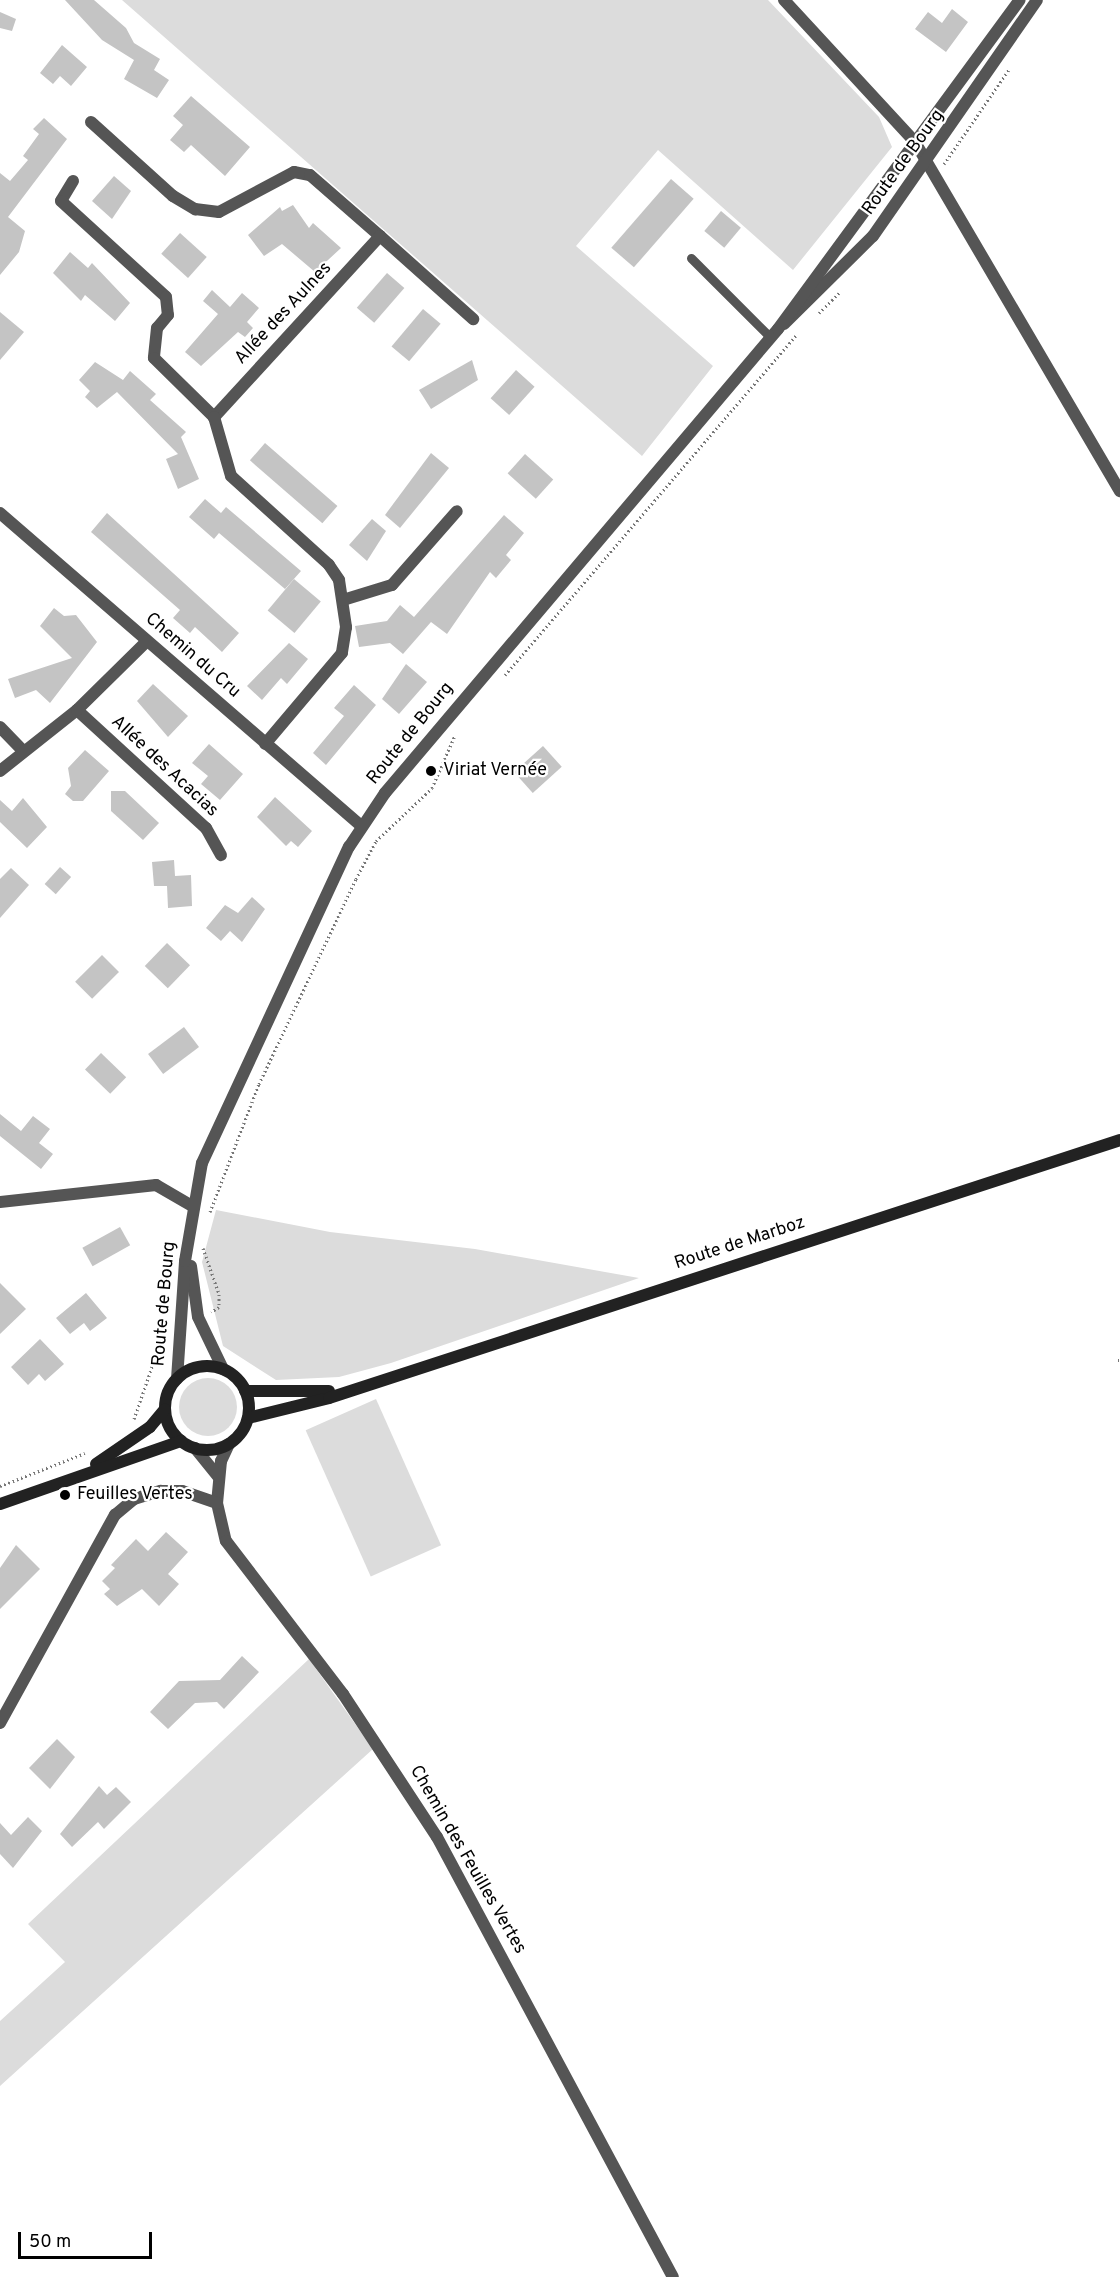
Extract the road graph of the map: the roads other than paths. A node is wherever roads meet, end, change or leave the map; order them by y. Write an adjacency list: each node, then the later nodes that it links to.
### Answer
1 (784, 0): 5 (street)
2 (1020, 0): 5 (street, Route de Bourg)
3 (1037, 0): 6 (street, Route de Bourg)
4 (91, 122): 8 (street)
5 (915, 142): 6 (street); 11 (street, Route de Bourg)
6 (928, 163): 11 (street, Route de Bourg); 13 (street)
7 (73, 181): 12 (street)
8 (380, 236): 10 (street); 12 (street, Allée des Aulnes)
9 (691, 258): 11 (lane)
10 (473, 319)
11 (774, 333): 23 (street, Route de Bourg)
12 (214, 417): 16 (street)
13 (1120, 491)
14 (457, 511): 16 (street)
15 (0, 513): 17 (street, Chemin du Cru)
16 (343, 600): 20 (street)
17 (147, 641): 18 (street); 20 (street, Chemin du Cru)
18 (77, 710): 21 (street); 24 (street, Allée des Acacias)
19 (0, 727): 21 (street)
20 (265, 744): 23 (street, Chemin du Cru)
21 (22, 750): 22 (street)
22 (0, 771)
23 (361, 826): 27 (street, Route de Bourg)
24 (221, 855)
25 (1120, 1140): 31 (main road, Route de Marboz)
26 (0, 1202): 27 (street)
27 (194, 1207): 28 (street, Route de Bourg)
28 (190, 1233): 29 (street, Route de Bourg); 30 (street, Route de Bourg)
29 (223, 1369): 30 (main road); 32 (main road)
30 (177, 1379): 33 (main road)
31 (372, 1383): 32 (main road, Route de Marboz); 34 (main road, Route de Marboz)
32 (245, 1391): 34 (main road)
33 (165, 1409): 35 (main road); 38 (main road)
34 (248, 1418): 36 (main road)
35 (181, 1441): 37 (main road); 38 (main road)
36 (229, 1444): 37 (main road); 39 (street, Chemin des Feuilles Vertes)
37 (195, 1448): 39 (street)
38 (85, 1472): 41 (main road)
39 (218, 1477): 40 (street, Chemin des Feuilles Vertes)
40 (217, 1503): 42 (street); 43 (street, Chemin des Feuilles Vertes)
41 (0, 1504)
42 (0, 1723)
43 (673, 2277)

